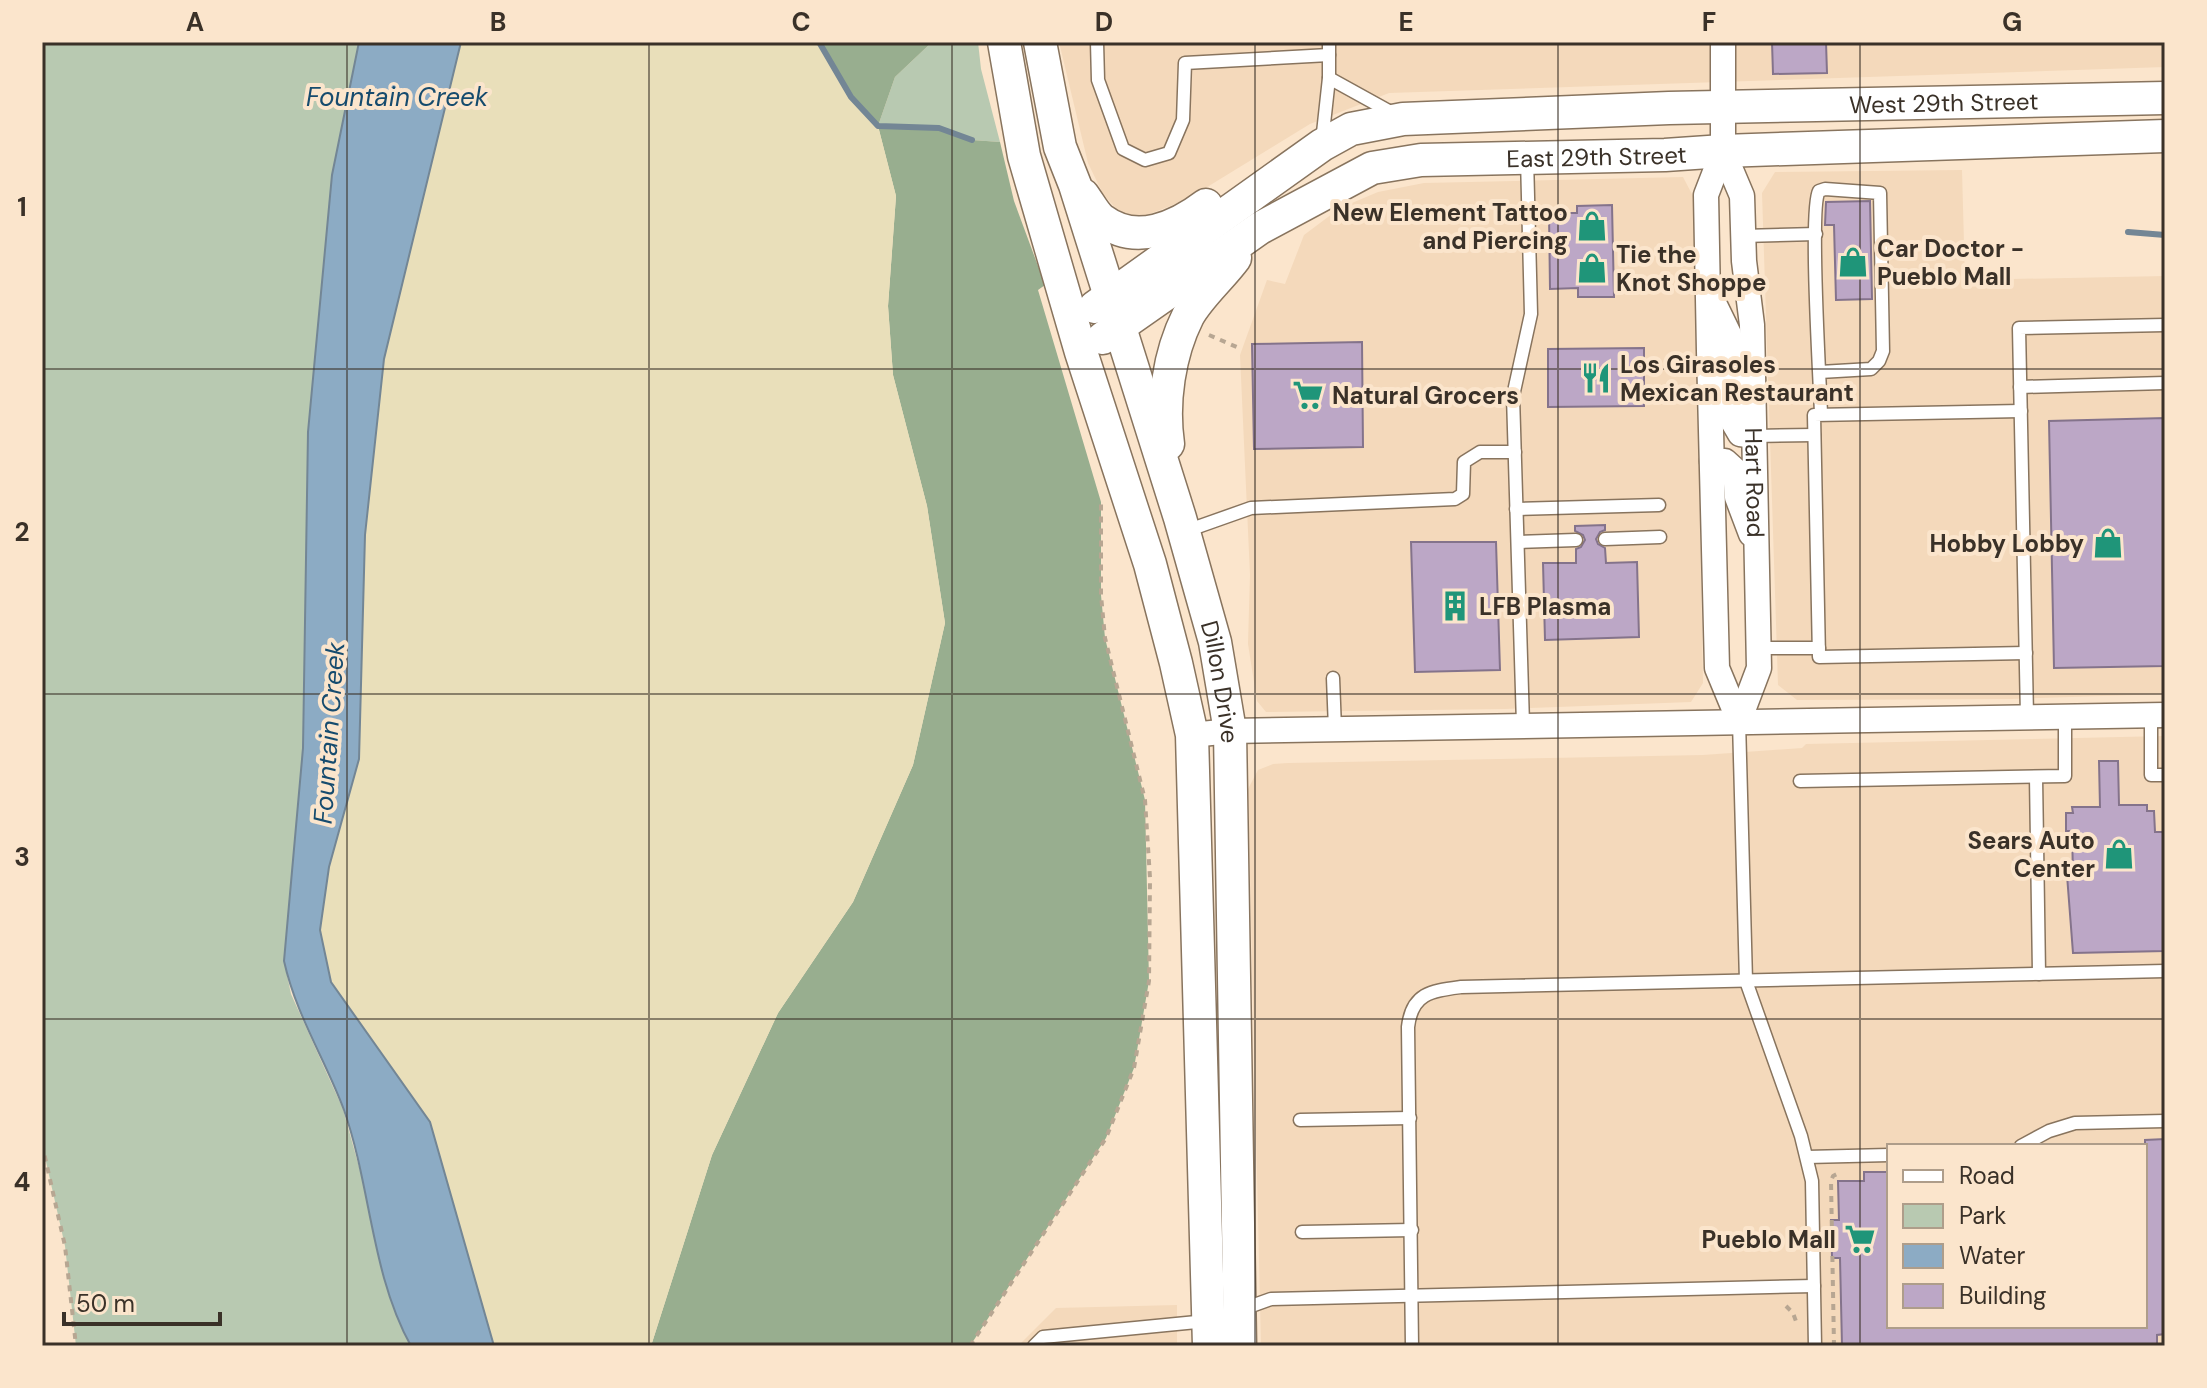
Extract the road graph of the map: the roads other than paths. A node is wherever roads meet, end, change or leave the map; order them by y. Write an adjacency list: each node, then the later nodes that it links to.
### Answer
1 (1004, 42): 21 (main road, Dillon Drive)
2 (1040, 42): 14 (main road, Dillon Drive)
3 (1097, 42): 5 (lane)
4 (1723, 42): 8 (street, Hart Road)
5 (1329, 49): 6 (lane)
6 (1329, 78): 9 (lane); 11 (lane)
7 (2165, 98): 8 (main road, West 29th Street)
8 (1723, 107): 9 (main road, East 29th Street); 12 (street, Hart Road)
9 (1403, 119): 11 (main road, East 29th Street)
10 (2165, 136): 12 (main road, East 29th Street)
11 (1322, 145): 14 (main road); 19 (main road, East 29th Street)
12 (1723, 151): 13 (main road, East 29th Street); 17 (street, Hart Road); 18 (street, Hart Road)
13 (1527, 157): 15 (main road, East 29th Street); 29 (lane)
14 (1075, 185): 19 (main road, Dillon Drive)
15 (1260, 228): 19 (main road, East 29th Street); 33 (main road)
16 (1816, 234): 17 (lane); 22 (lane); 22 (lane)
17 (1743, 236): 28 (street, Hart Road)
18 (1708, 291): 28 (street); 30 (street, Hart Road)
19 (1115, 311): 21 (main road, East 29th Street); 33 (main road, Dillon Drive)
20 (2165, 325): 24 (lane)
21 (1077, 338): 50 (main road, Dillon Drive)
22 (1820, 372): 26 (lane)
23 (2165, 383): 24 (lane)
24 (2020, 387): 25 (lane)
25 (2021, 411): 26 (lane); 41 (lane)
26 (1821, 414): 27 (lane)
27 (1814, 435): 28 (lane); 40 (lane)
28 (1755, 436): 38 (street, Hart Road)
29 (1515, 452): 32 (lane); 33 (lane)
30 (1712, 461): 38 (street); 46 (street, Hart Road)
31 (1659, 505): 32 (lane)
32 (1516, 509): 37 (lane)
33 (1182, 525): 49 (main road, Dillon Drive)
34 (1660, 537): 35 (lane)
35 (1605, 539)
36 (1576, 540): 37 (lane)
37 (1518, 542): 47 (lane)
38 (1758, 551): 39 (street, Hart Road)
39 (1759, 648): 40 (lane); 46 (street, Hart Road)
40 (1819, 648): 41 (lane)
41 (2026, 653): 44 (lane)
42 (1333, 678): 48 (lane)
43 (2158, 715): 45 (street); 51 (lane)
44 (2027, 716): 45 (street); 46 (street)
45 (2065, 716): 52 (lane)
46 (1739, 721): 47 (street); 56 (lane)
47 (1523, 724): 48 (street)
48 (1335, 729): 49 (street)
49 (1230, 731): 50 (street); 67 (main road, Dillon Drive)
50 (1192, 735): 67 (main road, Dillon Drive)
51 (2165, 775)
52 (2036, 777): 53 (lane); 55 (lane)
53 (1800, 781)
54 (2165, 971): 55 (lane)
55 (2039, 974): 56 (lane)
56 (1746, 981): 57 (lane); 62 (lane)
57 (1410, 1118): 58 (lane); 63 (lane)
58 (1300, 1120)
59 (2165, 1121): 60 (lane)
60 (2025, 1144)
61 (1887, 1155): 62 (lane)
62 (1807, 1157): 65 (lane)
63 (1412, 1230): 64 (lane); 66 (lane)
64 (1302, 1232)
65 (1814, 1286): 66 (lane); 71 (lane)
66 (1413, 1295): 67 (lane); 70 (lane)
67 (1221, 1322): 68 (lane); 69 (main road, Dillon Drive)
68 (1034, 1346)
69 (1240, 1346)
70 (1412, 1346)
71 (1815, 1346)

